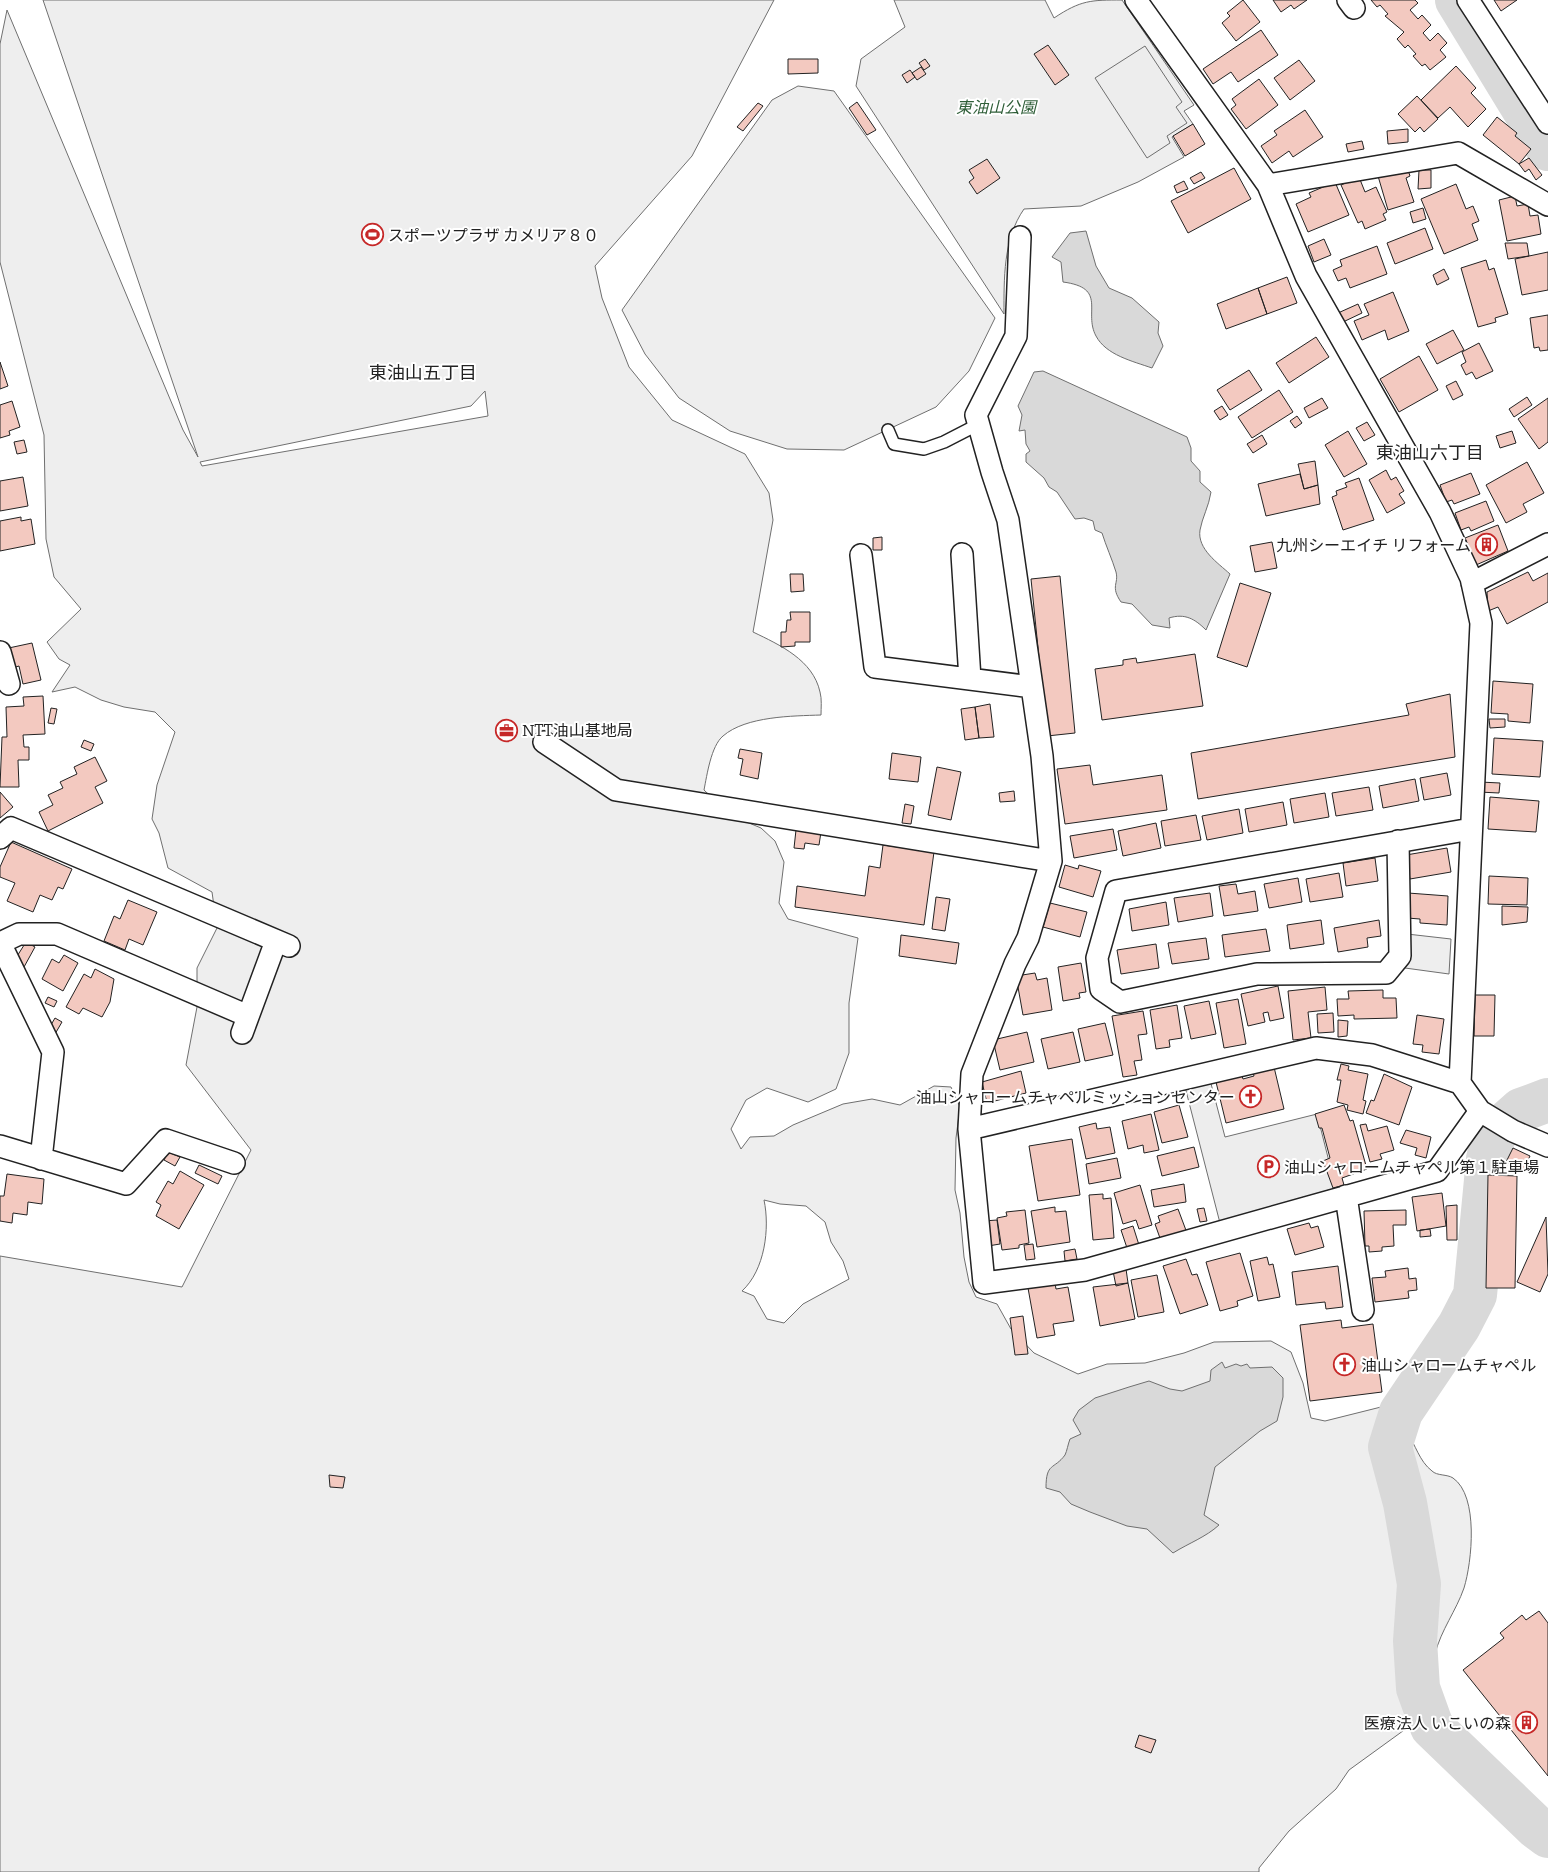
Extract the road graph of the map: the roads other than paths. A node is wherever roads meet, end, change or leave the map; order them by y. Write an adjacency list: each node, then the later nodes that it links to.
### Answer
1 (1136, 0): 4 (street)
2 (1468, 0): 3 (street)
3 (1548, 123)
4 (1268, 185): 5 (street); 12 (street)
5 (1548, 205)
6 (1020, 237): 7 (street)
7 (979, 424): 8 (lane); 16 (street)
8 (888, 430)
9 (1548, 544): 12 (street)
10 (962, 554): 14 (street)
11 (861, 555): 14 (street)
12 (1472, 583): 18 (street)
13 (0, 652): 15 (street)
14 (970, 679): 16 (street)
15 (9, 684)
16 (1032, 687): 21 (street)
17 (544, 742): 21 (street)
18 (1471, 828): 20 (street); 22 (street)
19 (0, 838): 27 (street)
20 (1398, 841): 20 (street)
21 (1051, 861): 24 (street)
22 (1460, 1083): 23 (street); 24 (street)
23 (1480, 1111): 26 (street); 29 (street)
24 (969, 1129): 29 (street)
25 (0, 1146): 27 (street)
26 (1548, 1146)
27 (41, 1159): 28 (street)
28 (234, 1163)
29 (1346, 1196): 30 (street)
30 (1363, 1310)

